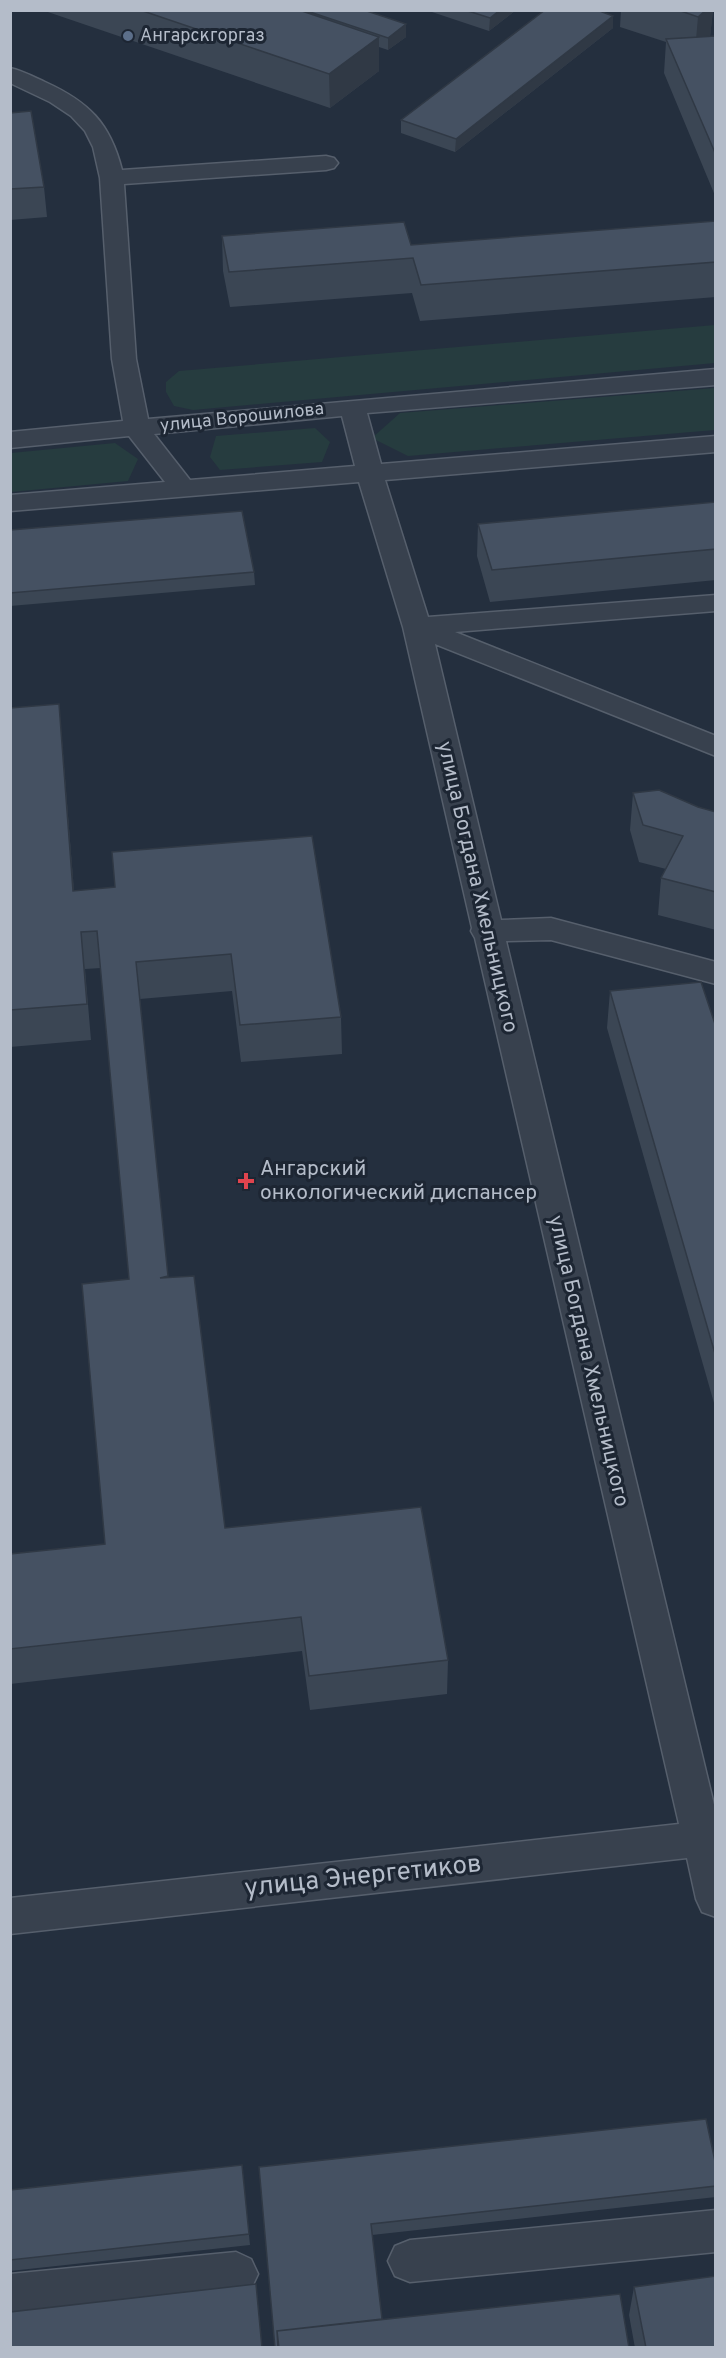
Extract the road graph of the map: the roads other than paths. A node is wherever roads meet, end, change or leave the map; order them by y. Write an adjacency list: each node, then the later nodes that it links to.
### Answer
1 (10, 75): 3 (street, улица Ворошилова)
2 (326, 164): 3 (street)
3 (112, 178): 6 (street, улица Ворошилова)
4 (716, 377): 5 (street, улица Ворошилова)
5 (353, 407): 6 (street, улица Ворошилова); 9 (street, улица Богдана Хмельницкого)
6 (137, 429): 7 (street); 10 (street)
7 (10, 440)
8 (716, 444): 9 (street)
9 (370, 474): 10 (street); 13 (street, улица Богдана Хмельницкого)
10 (183, 488): 11 (street)
11 (10, 503)
12 (716, 603): 13 (street)
13 (417, 627): 14 (street); 15 (street, улица Богдана Хмельницкого)
14 (716, 747)
15 (486, 931): 16 (street); 17 (street, улица Богдана Хмельницкого)
16 (716, 973)
17 (708, 1838): 18 (street, улица Богдана Хмельницкого); 19 (street, улица Энергетиков)
18 (716, 1899)
19 (10, 1916)
20 (716, 2231): 21 (street)
21 (410, 2261)
22 (236, 2274): 23 (street)
23 (10, 2296)

